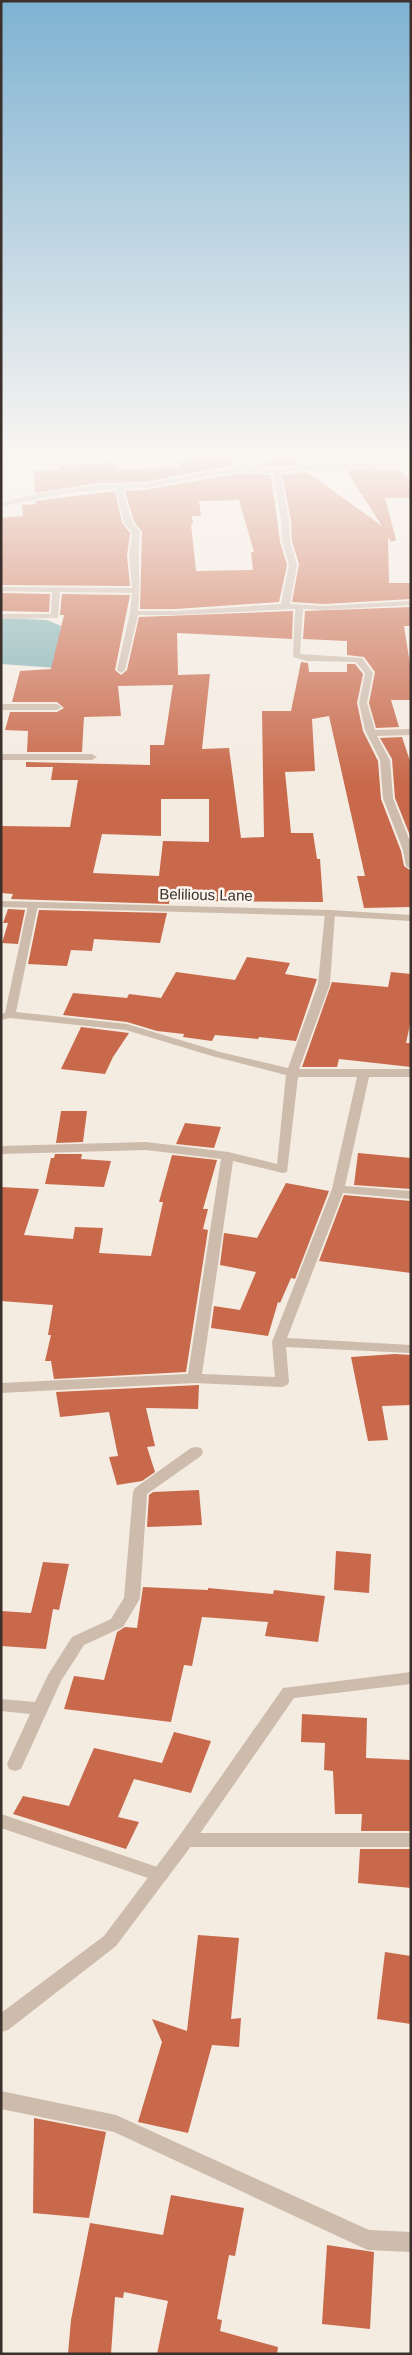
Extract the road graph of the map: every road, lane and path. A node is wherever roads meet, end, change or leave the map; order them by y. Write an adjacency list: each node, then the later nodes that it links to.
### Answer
1 (134, 565): 5 (street)
2 (293, 565): 7 (street)
3 (1, 590): 4 (street)
4 (56, 590): 5 (street); 10 (street)
5 (136, 591): 9 (street)
6 (411, 604): 8 (street)
7 (285, 606): 8 (street); 9 (street)
8 (299, 606): 15 (street)
9 (134, 613): 11 (street)
10 (1, 617)
11 (121, 670)
12 (1, 707): 13 (street)
13 (57, 707)
14 (411, 732): 15 (street)
15 (372, 733): 18 (street)
16 (1, 757): 17 (street)
17 (92, 757)
18 (411, 866)
19 (1, 904): 20 (street, Belilious Lane)
20 (33, 905): 21 (street, Belilious Lane); 23 (street)
21 (330, 913): 22 (street, Belilious Lane); 25 (street)
22 (411, 918)
23 (6, 1016): 25 (street)
24 (364, 1072): 25 (street); 26 (street); 29 (street)
25 (292, 1073): 28 (street)
26 (411, 1073)
27 (1, 1150): 28 (street)
28 (228, 1156): 33 (street)
29 (338, 1188): 30 (street); 31 (street)
30 (411, 1195)
31 (279, 1342): 32 (street); 33 (street)
32 (411, 1349)
33 (194, 1378): 34 (street)
34 (1, 1388)
35 (196, 1452): 38 (street)
36 (411, 1678): 41 (street)
37 (1, 1706): 38 (street)
38 (40, 1709): 39 (street)
39 (15, 1764)
40 (1, 1821): 43 (street)
41 (186, 1840): 42 (street); 43 (street)
42 (411, 1840)
43 (160, 1875): 44 (street)
44 (1, 2024)
45 (1, 2100): 46 (street)
46 (411, 2242)

